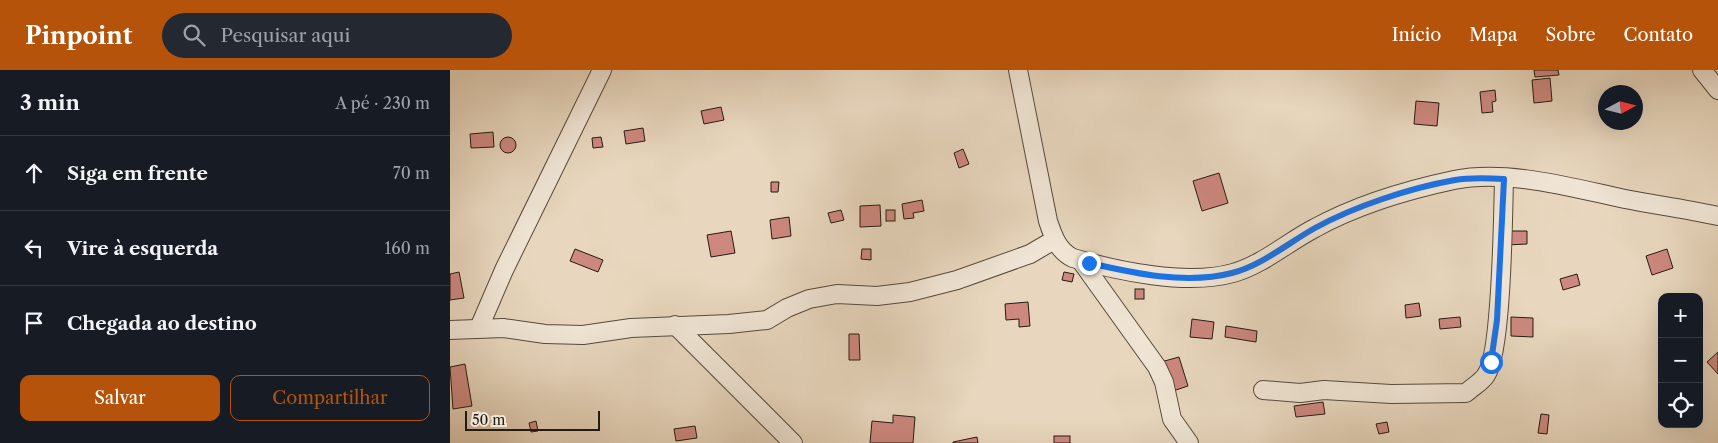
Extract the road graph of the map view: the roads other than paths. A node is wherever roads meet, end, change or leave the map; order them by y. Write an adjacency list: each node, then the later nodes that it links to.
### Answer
1 (602, 70): 10 (street)
2 (1018, 70): 7 (street)
3 (1702, 70): 4 (street)
4 (1718, 90)
5 (1504, 179): 6 (street); 8 (street); 12 (street)
6 (1718, 216)
7 (1054, 240): 8 (street); 9 (street)
8 (1081, 261): 13 (street)
9 (675, 325): 10 (street); 14 (street)
10 (479, 328): 11 (street)
11 (450, 330)
12 (1263, 390)
13 (1182, 440)
14 (793, 443)

